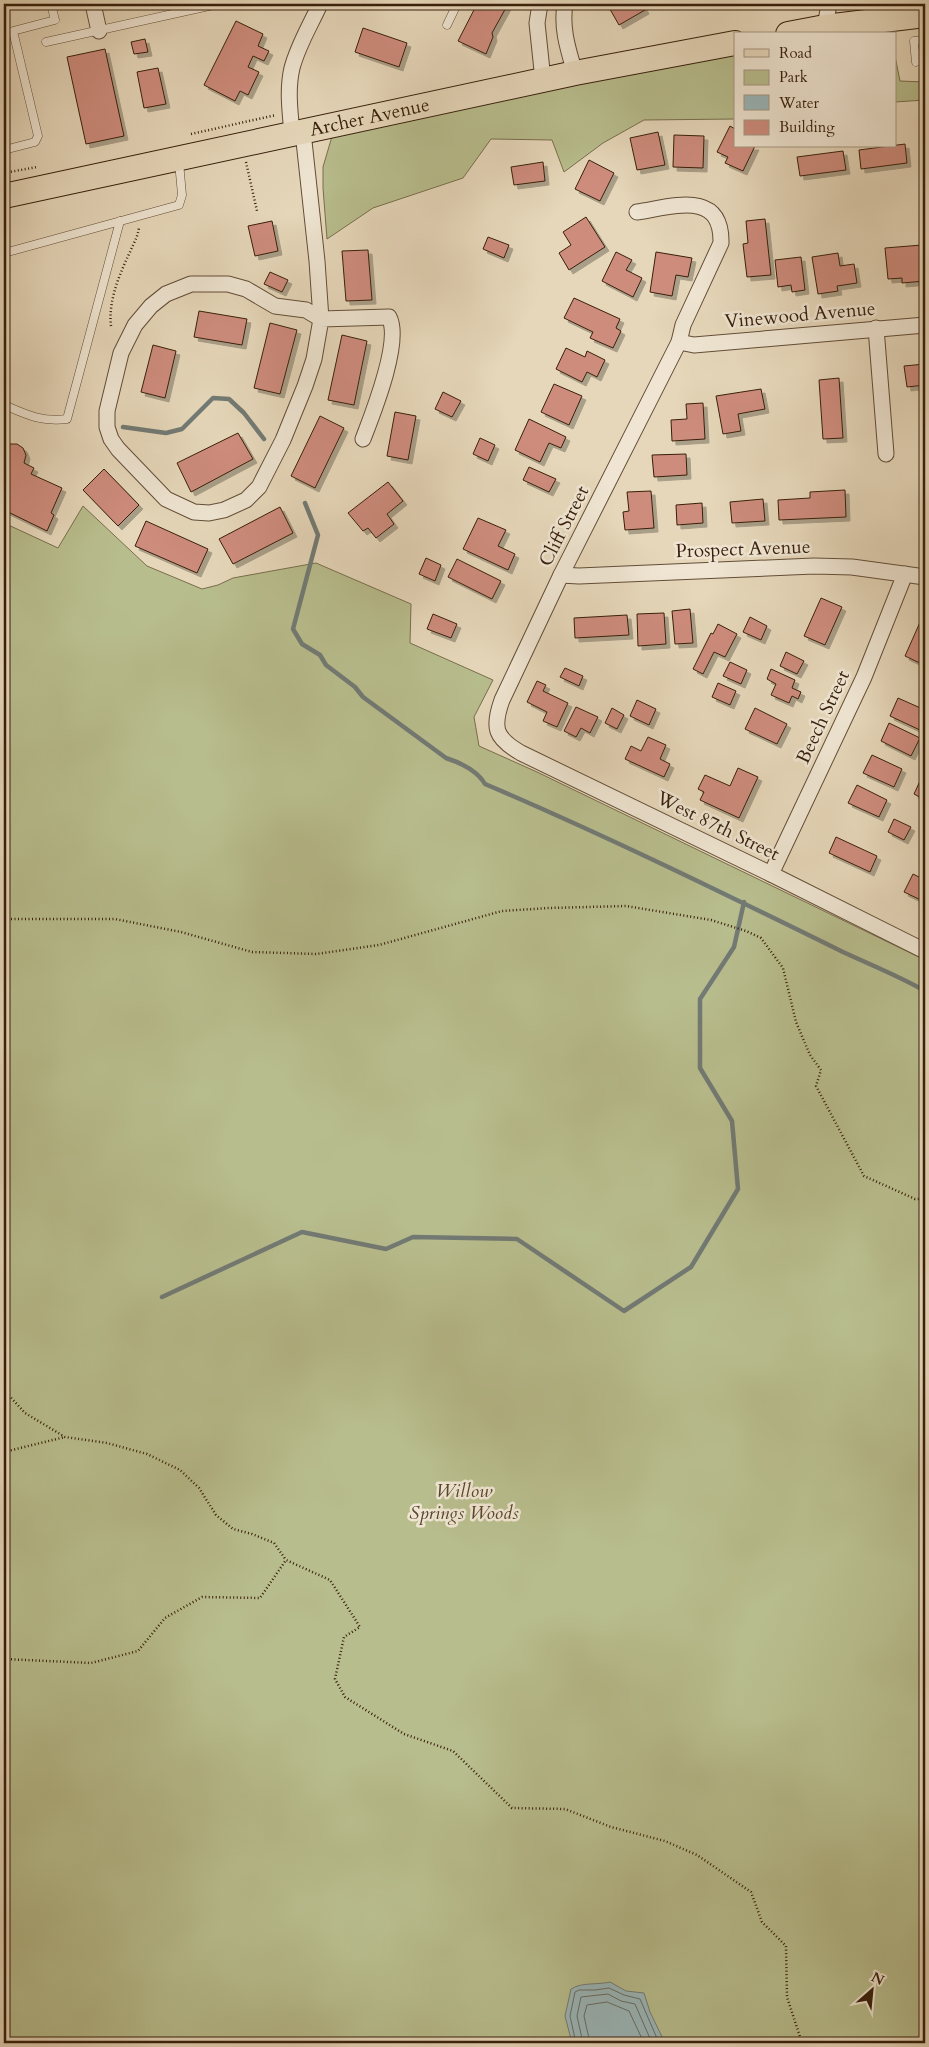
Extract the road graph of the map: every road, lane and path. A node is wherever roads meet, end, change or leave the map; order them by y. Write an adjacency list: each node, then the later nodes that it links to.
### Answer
1 (51, 4): 23 (lane)
2 (93, 4): 12 (street)
3 (218, 4): 12 (lane)
4 (457, 4): 10 (lane)
5 (540, 4): 19 (street)
6 (565, 4): 18 (street)
7 (830, 4): 11 (street)
8 (317, 7): 21 (street)
9 (925, 15): 11 (main road)
10 (446, 26)
11 (825, 27): 13 (main road)
12 (99, 31): 15 (lane)
13 (799, 32)
14 (925, 40): 17 (lane)
15 (46, 42)
16 (734, 44): 18 (main road, Archer Avenue)
17 (916, 62)
18 (575, 73): 19 (main road, Archer Avenue)
19 (543, 80): 21 (main road, Archer Avenue)
20 (278, 115): 22 (path)
21 (298, 132): 22 (main road, Archer Avenue); 33 (street)
22 (181, 147): 27 (main road, Archer Avenue); 30 (lane)
23 (4, 150)
24 (245, 156): 28 (path)
25 (44, 166): 26 (path)
26 (4, 173)
27 (4, 196)
28 (257, 211)
29 (637, 212): 37 (street, Cliff Street)
30 (140, 215): 31 (lane); 35 (path)
31 (120, 221): 32 (lane); 38 (lane)
32 (4, 253)
33 (321, 318): 33 (street); 39 (street)
34 (925, 325): 36 (street, Vinewood Avenue)
35 (111, 326)
36 (876, 328): 37 (street, Vinewood Avenue); 40 (street)
37 (679, 342): 41 (street, Cliff Street)
38 (4, 406)
39 (363, 439)
40 (886, 454)
41 (561, 574): 42 (street, Prospect Avenue); 44 (street, Cliff Street)
42 (905, 574): 43 (street, Prospect Avenue); 45 (street, Beech Street)
43 (925, 577)
44 (497, 731): 45 (street, West 87th Street)
45 (771, 874): 47 (street, West 87th Street)
46 (4, 919): 48 (path)
47 (925, 951)
48 (925, 1199)
49 (4, 1390): 50 (path)
50 (65, 1436): 51 (path); 52 (path)
51 (4, 1452)
52 (286, 1560): 53 (path); 54 (path)
53 (4, 1659)
54 (802, 2043)

